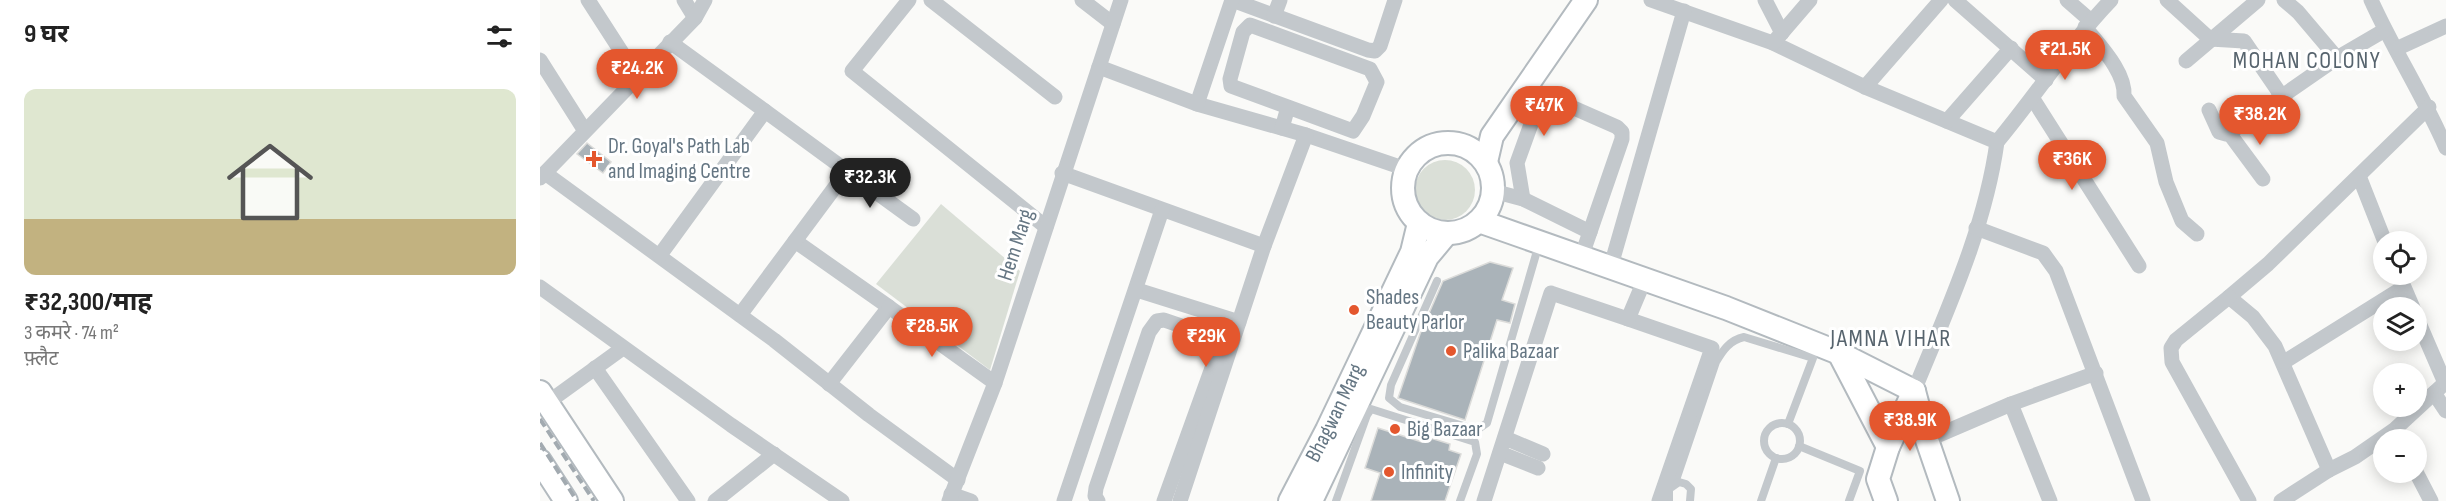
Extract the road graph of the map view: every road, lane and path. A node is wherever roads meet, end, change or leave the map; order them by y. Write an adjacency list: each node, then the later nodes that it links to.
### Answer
1 (588, 0): 40 (street)
2 (684, 0): 26 (street)
3 (705, 0): 26 (street)
4 (909, 0): 75 (street)
5 (931, 0): 44 (street)
6 (1082, 0): 27 (street)
7 (1121, 0): 27 (street, Hem Marg)
8 (1232, 0): 25 (street); 48 (street)
9 (1280, 0): 25 (street)
10 (1395, 0): 25 (street)
11 (1573, 0): 60 (street)
12 (1586, 0): 43 (street)
13 (1651, 0): 24 (street)
14 (1765, 0): 31 (street)
15 (1810, 0): 31 (street)
16 (1941, 0): 42 (street)
17 (1955, 0): 34 (street)
18 (2067, 0): 28 (street)
19 (2111, 0): 28 (street)
20 (2167, 0): 32 (street)
21 (2258, 0): 32 (street)
22 (2284, 0): 36 (street)
23 (2372, 0): 30 (street)
24 (1684, 11): 31 (street); 87 (street)
25 (1274, 16)
26 (695, 18): 33 (street)
27 (1113, 24): 39 (street, Hem Marg)
28 (2088, 24): 41 (street); 80 (street)
29 (2446, 26): 35 (street)
30 (2385, 30): 35 (street); 36 (street)
31 (1777, 38): 42 (street)
32 (2210, 39): 38 (street); 46 (street)
33 (670, 42): 40 (street); 52 (street)
34 (2011, 48): 41 (street); 54 (street)
35 (2396, 49): 49 (street)
36 (2337, 58): 46 (street)
37 (540, 60): 56 (street)
38 (2186, 61)
39 (1099, 68): 48 (street); 65 (street, Hem Marg)
40 (637, 76): 56 (street)
41 (2046, 80): 47 (street)
42 (1865, 87): 54 (street)
43 (1521, 94): 45 (street); 53 (street); 62 (street)
44 (1055, 97)
45 (1551, 97): 53 (street); 78 (street)
46 (2283, 98): 57 (street)
47 (2033, 99): 59 (street); 86 (street)
48 (1197, 104): 55 (street)
49 (2429, 107): 61 (street); 67 (street)
50 (1288, 108): 50 (street); 55 (street)
51 (2209, 110): 57 (street)
52 (765, 111): 64 (street); 84 (street)
53 (1534, 116): 70 (street)
54 (1947, 122): 59 (street)
55 (1282, 128): 58 (street)
56 (585, 131): 66 (street)
57 (2229, 133): 68 (street)
58 (1306, 135): 63 (street); 83 (street)
59 (1997, 142): 76 (street)
60 (1456, 143): 62 (street); 63 (street)
61 (2446, 148)
62 (1486, 162): 69 (street)
63 (1406, 169): 74 (street)
64 (847, 171): 72 (street); 81 (street)
65 (1062, 172): 71 (street); 75 (street, Hem Marg)
66 (543, 176): 84 (street)
67 (2359, 176): 77 (street); 93 (street)
68 (2264, 179)
69 (1493, 191): 70 (street); 73 (street)
70 (1523, 199): 78 (street)
71 (1162, 210): 83 (street); 92 (street)
72 (913, 219)
73 (1479, 221): 79 (street); 82 (street)
74 (1419, 223): 79 (street); 137 (street, Bhagwan Marg)
75 (1046, 227): 105 (street, Hem Marg)
76 (1976, 228): 104 (street); 108 (street)
77 (2381, 231)
78 (1590, 232): 85 (street)
79 (1447, 233): 138 (street, Bhagwan Marg)
80 (2197, 234)
81 (795, 241): 94 (street); 95 (street)
82 (1539, 243): 85 (street); 88 (lane)
83 (1264, 246): 97 (street)
84 (660, 255): 95 (street)
85 (1581, 258): 87 (street)
86 (2139, 266)
87 (1610, 269): 89 (street)
88 (1437, 281)
89 (1644, 281): 96 (street); 100 (street)
90 (2395, 285): 102 (street)
91 (540, 287): 99 (street)
92 (1137, 290): 97 (street); 133 (street)
93 (2229, 297): 102 (street); 152 (street)
94 (889, 307): 105 (street); 106 (street)
95 (740, 315): 106 (street)
96 (1628, 319): 113 (street); 142 (street)
97 (1239, 322): 136 (street)
98 (2427, 346): 107 (street)
99 (622, 348): 103 (street); 118 (street)
100 (1815, 351): 101 (street); 112 (lane); 124 (lane)
101 (1839, 353): 108 (street); 116 (street)
102 (2284, 362): 121 (street)
103 (595, 368): 109 (street); 129 (street)
104 (2096, 373): 110 (street); 151 (street)
105 (995, 383): 123 (street, Hem Marg)
106 (830, 384): 123 (street)
107 (2442, 386): 111 (street); 121 (street)
108 (1914, 391): 114 (street); 116 (street)
109 (543, 397): 128 (street)
110 (2011, 404): 114 (street); 150 (street)
111 (2446, 411)
112 (1788, 424): 115 (lane); 119 (lane)
113 (1505, 438): 117 (street); 117 (street)
114 (1927, 440): 149 (street)
115 (1799, 446): 119 (lane); 146 (lane)
116 (1888, 447): 122 (street)
117 (1500, 453): 141 (street)
118 (774, 454): 130 (street); 131 (street)
119 (1776, 458): 145 (lane)
120 (540, 461): 127 (street)
121 (2329, 470): 153 (street)
122 (1878, 478): 147 (street); 148 (street)
123 (958, 480): 126 (street, Hem Marg)
124 (1675, 483): 143 (lane); 144 (lane)
125 (2422, 483): 154 (street)
126 (950, 498): 132 (street)
127 (566, 501)
128 (612, 501)
129 (688, 501)
130 (716, 501)
131 (842, 501)
132 (971, 501)
133 (1064, 501)
134 (1098, 501): 135 (street)
135 (1164, 501)
136 (1180, 501)
137 (1290, 501)
138 (1311, 501)
139 (1336, 501): 140 (lane)
140 (1460, 501)
141 (1484, 501)
142 (1659, 501)
143 (1669, 501)
144 (1691, 501)
145 (1761, 501)
146 (1849, 501)
147 (1873, 501)
148 (1886, 501)
149 (1948, 501)
150 (2050, 501)
151 (2143, 501)
152 (2249, 501)
153 (2281, 501)
154 (2431, 501)

